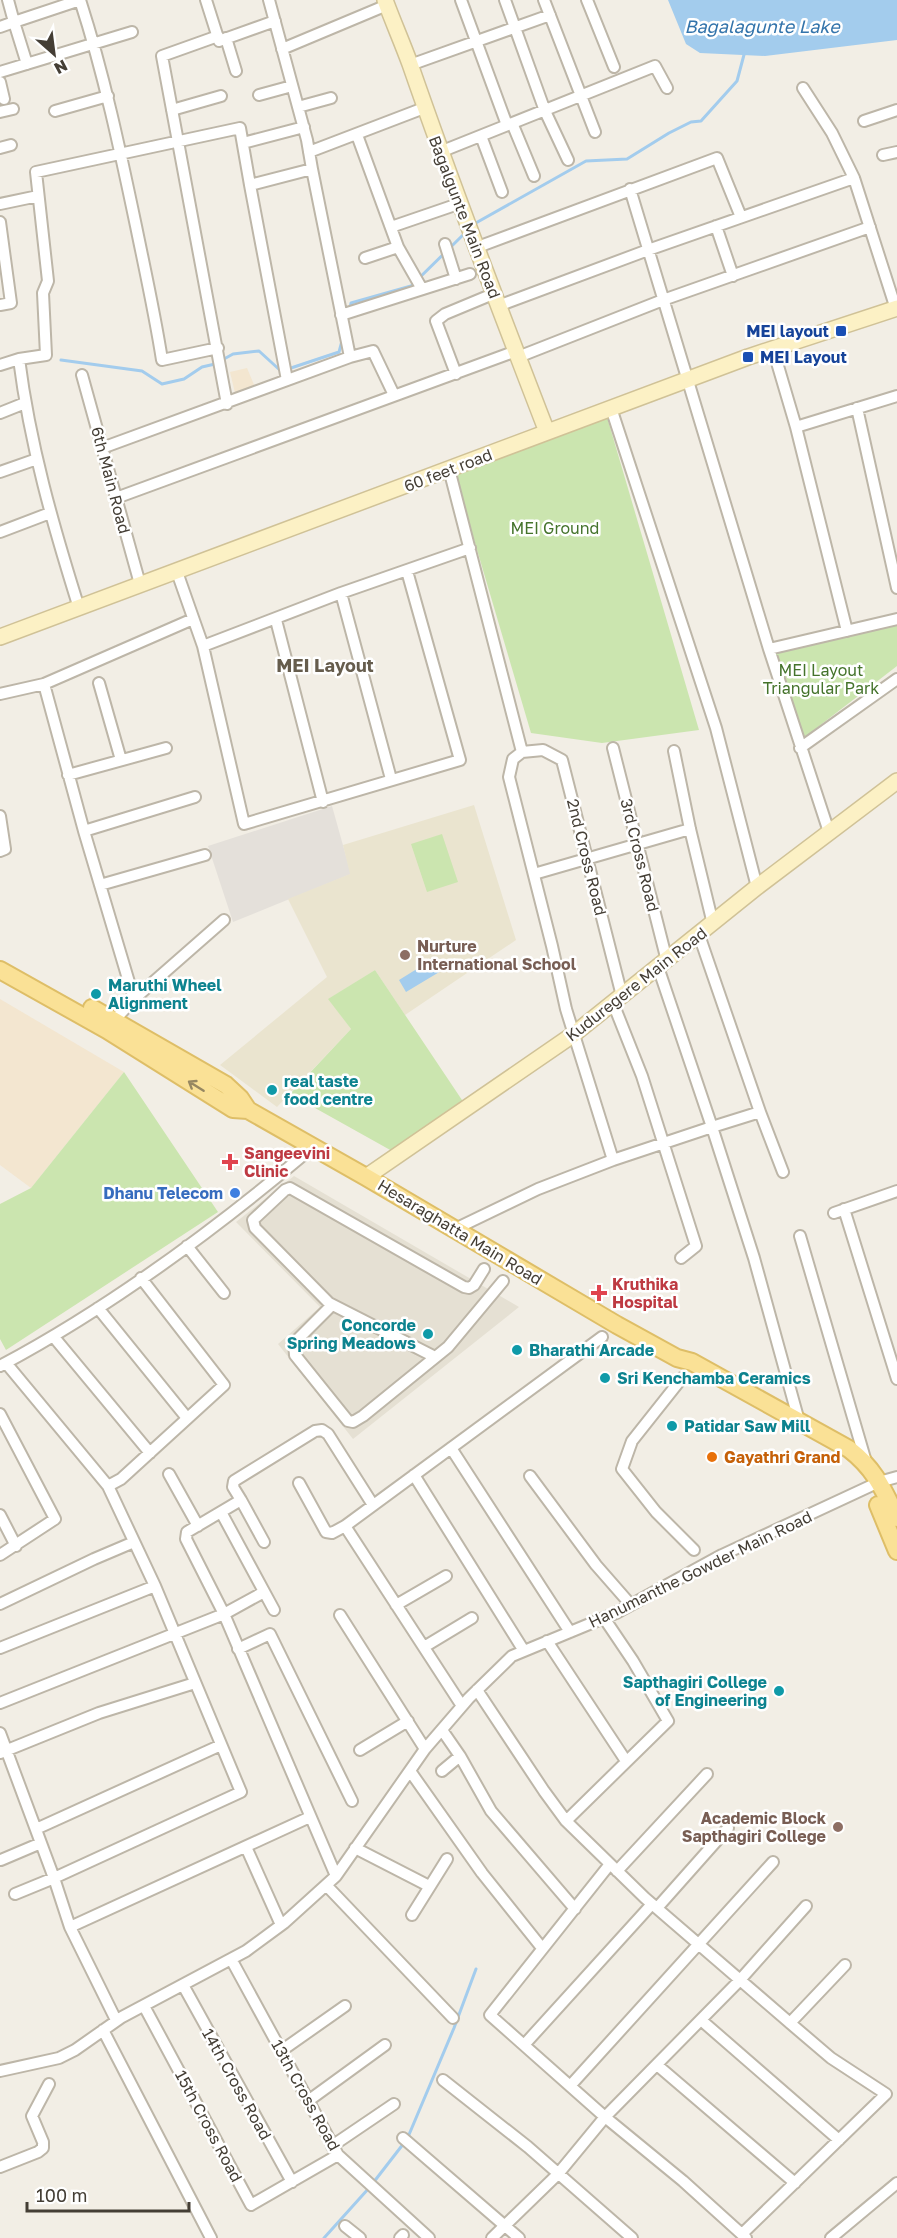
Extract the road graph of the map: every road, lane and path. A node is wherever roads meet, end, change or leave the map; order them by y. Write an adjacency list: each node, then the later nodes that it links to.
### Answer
1 (8, 0): 12 (street)
2 (80, 0): 12 (street); 18 (street)
3 (206, 0): 16 (street)
4 (269, 0): 11 (street)
5 (460, 0): 17 (street)
6 (505, 0): 14 (street)
7 (544, 0): 10 (street)
8 (587, 0): 22 (street)
9 (386, 3): 19 (street); 21 (street, Bagalgunte Main Road)
10 (550, 15): 14 (street); 32 (street)
11 (275, 21): 16 (street); 19 (street)
12 (14, 22): 13 (street); 20 (street)
13 (0, 27)
14 (514, 28): 17 (street); 41 (street)
15 (132, 32): 18 (street)
16 (222, 37): 23 (street); 38 (street)
17 (476, 42): 21 (street); 44 (street)
18 (94, 44): 20 (street); 30 (street)
19 (282, 49): 26 (street)
20 (27, 64): 24 (street)
21 (410, 65): 36 (street, Bagalgunte Main Road)
22 (614, 66)
23 (236, 71)
24 (0, 72)
25 (0, 82): 34 (street)
26 (292, 86): 29 (street); 35 (street)
27 (667, 88): 32 (street)
28 (803, 88): 59 (street)
29 (259, 95)
30 (108, 96): 40 (street); 54 (street)
31 (221, 96): 38 (street)
32 (582, 96): 41 (street); 46 (street)
33 (331, 98): 35 (street)
34 (4, 99)
35 (298, 107): 45 (street)
36 (424, 108): 47 (street); 52 (street, Bagalgunte Main Road)
37 (13, 109): 42 (street)
38 (172, 110): 49 (street)
39 (897, 110): 43 (street)
40 (55, 111)
41 (545, 111): 44 (street); 56 (street)
42 (0, 112)
43 (864, 122)
44 (509, 124): 48 (street); 58 (street)
45 (304, 127): 50 (street); 51 (street)
46 (595, 132)
47 (357, 135): 51 (street); 69 (street)
48 (481, 136): 52 (street); 62 (street)
49 (178, 141): 50 (street); 54 (street); 85 (street)
50 (243, 143): 60 (street)
51 (309, 152): 57 (street)
52 (440, 152): 64 (street, Bagalgunte Main Road)
53 (897, 152): 55 (street)
54 (121, 154): 63 (street); 85 (street)
55 (883, 155)
56 (568, 160)
57 (312, 170): 60 (street); 84 (street)
58 (534, 176)
59 (854, 177): 66 (street); 70 (street)
60 (250, 185): 93 (street)
61 (630, 189): 66 (street); 73 (street); 74 (street)
62 (502, 192)
63 (38, 196): 65 (street); 89 (street)
64 (461, 203): 69 (street); 73 (street, Bagalgunte Main Road)
65 (0, 204)
66 (741, 217): 68 (street)
67 (0, 222): 82 (street)
68 (716, 226): 74 (street); 77 (street)
69 (391, 227): 72 (street)
70 (870, 227): 77 (street); 83 (street)
71 (445, 244): 78 (street)
72 (398, 247): 75 (street); 79 (street)
73 (475, 248): 80 (street, Bagalgunte Main Road)
74 (648, 250): 80 (street); 81 (street)
75 (365, 258)
76 (470, 274): 78 (street)
77 (733, 276): 81 (street)
78 (456, 279): 79 (street)
79 (422, 289): 84 (street)
80 (496, 300): 87 (street, Bagalgunte Main Road); 91 (street)
81 (663, 300): 87 (street); 94 (street)
82 (0, 305)
83 (896, 308): 86 (street, 60 feet road)
84 (341, 315): 88 (street)
85 (218, 348): 98 (street)
86 (773, 349): 94 (street, 60 feet road); 102 (street)
87 (517, 354): 91 (street); 103 (street, Bagalgunte Main Road)
88 (350, 357): 93 (street); 95 (street)
89 (19, 359): 90 (street); 97 (street)
90 (0, 365)
91 (456, 374): 95 (street)
92 (82, 375): 104 (street, 6th Main Road)
93 (287, 380): 98 (street)
94 (687, 381): 99 (street, 60 feet road); 124 (street)
95 (394, 395): 108 (street)
96 (897, 396): 100 (street)
97 (25, 403): 101 (street); 105 (street)
98 (227, 404): 104 (street)
99 (611, 408): 103 (street, 60 feet road); 150 (street)
100 (857, 408): 102 (street); 115 (street)
101 (0, 413)
102 (796, 427): 121 (street)
103 (547, 432): 106 (street, 60 feet road)
104 (102, 448): 108 (street, 6th Main Road)
105 (37, 459): 107 (street); 109 (street)
106 (449, 469): 111 (street); 113 (street, 60 feet road)
107 (0, 472)
108 (116, 498): 114 (street, 6th Main Road)
109 (50, 513): 110 (street); 117 (street)
110 (0, 531)
111 (470, 548): 112 (street); 133 (street)
112 (407, 571): 116 (street); 136 (street)
113 (177, 572): 114 (street, 60 feet road); 118 (street)
114 (140, 584): 117 (street, 60 feet road)
115 (897, 588)
116 (341, 593): 120 (street); 136 (street)
117 (79, 608): 122 (street, 60 feet road)
118 (193, 619): 123 (street); 127 (street)
119 (897, 619): 121 (street)
120 (276, 620): 123 (street); 139 (street)
121 (847, 631): 124 (street)
122 (0, 637)
123 (203, 646): 139 (street)
124 (769, 649): 131 (street)
125 (897, 679): 131 (street)
126 (99, 683): 134 (street)
127 (44, 684): 128 (street); 135 (street)
128 (0, 694)
129 (166, 748): 134 (street)
130 (614, 748): 144 (street, 3rd Cross Road)
131 (800, 748): 143 (street)
132 (674, 751): 141 (street)
133 (522, 752): 147 (street, 2nd Cross Road); 148 (street)
134 (121, 760): 135 (street)
135 (68, 775): 142 (street)
136 (391, 779): 139 (street)
137 (897, 781): 143 (street, Kuduregere Main Road)
138 (195, 797): 142 (street)
139 (323, 802)
140 (0, 816): 145 (street)
141 (690, 829): 144 (street); 152 (street)
142 (84, 831): 149 (street)
143 (829, 832): 150 (street, Kuduregere Main Road)
144 (638, 844): 147 (street); 155 (street, 3rd Cross Road)
145 (0, 851)
146 (205, 855): 149 (street)
147 (588, 858): 148 (street); 158 (street, 2nd Cross Road)
148 (534, 874): 160 (street)
149 (100, 885): 157 (street)
150 (757, 887): 152 (street, Kuduregere Main Road)
151 (224, 920): 157 (street)
152 (713, 924): 153 (street, Kuduregere Main Road)
153 (699, 935): 155 (street, Kuduregere Main Road); 161 (street)
154 (0, 958): 159 (main road)
155 (663, 964): 158 (street, Kuduregere Main Road); 162 (street, 3rd Cross Road)
156 (0, 969): 159 (main road)
157 (134, 999): 159 (street)
158 (618, 999): 160 (street, Kuduregere Main Road); 163 (street, 2nd Cross Road)
159 (110, 1025): 164 (main road, Hesaraghatta Main Road)
160 (574, 1034): 165 (street); 167 (street, Kuduregere Main Road)
161 (760, 1112): 162 (street); 166 (street)
162 (712, 1127): 163 (street); 188 (street, 3rd Cross Road)
163 (664, 1143): 165 (street); 172 (street, 2nd Cross Road)
164 (313, 1147): 167 (main road, Hesaraghatta Main Road); 171 (street)
165 (613, 1160): 169 (street)
166 (783, 1172)
167 (366, 1177): 169 (main road, Hesaraghatta Main Road)
168 (897, 1191): 185 (street)
169 (455, 1229): 182 (main road, Hesaraghatta Main Road)
170 (800, 1236): 191 (street)
171 (187, 1246): 174 (street); 176 (street)
172 (681, 1258)
173 (484, 1269): 177 (street)
174 (141, 1278): 178 (street); 187 (street)
175 (503, 1281): 181 (street)
176 (224, 1293)
177 (329, 1303): 181 (street); 181 (street)
178 (98, 1308): 179 (street); 187 (street)
179 (53, 1336): 183 (street); 190 (street)
180 (602, 1337): 189 (street)
181 (435, 1357)
182 (677, 1358): 188 (main road, Hesaraghatta Main Road); 197 (main road)
183 (3, 1364): 198 (street)
184 (682, 1378): 209 (street)
185 (897, 1379)
186 (0, 1414): 208 (street)
187 (188, 1418): 190 (street)
188 (799, 1421): 191 (main road, Hesaraghatta Main Road)
189 (451, 1448): 193 (street); 223 (street)
190 (150, 1453): 198 (street)
191 (866, 1462): 197 (main road, Hesaraghatta Main Road)
192 (169, 1474): 204 (street)
193 (414, 1475): 200 (street); 229 (street)
194 (530, 1476): 217 (street)
195 (897, 1477): 197 (street, Hanumanthe Gowder Main Road)
196 (299, 1483): 205 (street)
197 (874, 1484): 203 (main road); 217 (street, Hanumanthe Gowder Main Road)
198 (108, 1486): 206 (street)
199 (241, 1500): 200 (street); 201 (street); 207 (street)
200 (373, 1505): 205 (street)
201 (221, 1512): 204 (street); 214 (street)
202 (0, 1515): 208 (street)
203 (893, 1523): 210 (main road)
204 (198, 1526): 219 (street)
205 (345, 1526): 216 (street)
206 (135, 1542): 213 (street); 215 (street)
207 (264, 1542)
208 (16, 1546): 211 (street)
209 (694, 1550)
210 (897, 1551)
211 (0, 1555)
212 (446, 1576): 216 (street)
213 (155, 1586): 224 (street); 227 (street)
214 (264, 1592): 218 (street); 219 (street)
215 (0, 1604)
216 (396, 1605): 226 (street)
217 (631, 1605): 222 (street, Hanumanthe Gowder Main Road)
218 (274, 1610)
219 (224, 1614): 224 (street); 228 (street)
220 (340, 1615): 234 (street)
221 (472, 1618): 226 (street)
222 (604, 1618): 223 (street, Hanumanthe Gowder Main Road); 242 (street)
223 (570, 1632): 225 (street, Hanumanthe Gowder Main Road)
224 (175, 1634): 230 (street); 232 (street)
225 (547, 1641): 229 (street, Hanumanthe Gowder Main Road); 242 (street)
226 (424, 1647): 233 (street)
227 (0, 1648)
228 (238, 1649): 246 (street); 247 (street)
229 (524, 1651): 231 (street, Hanumanthe Gowder Main Road)
230 (195, 1683): 237 (street); 240 (street)
231 (477, 1690): 233 (street, Hanumanthe Gowder Main Road); 248 (street)
232 (0, 1703)
233 (462, 1706): 235 (street, Hanumanthe Gowder Main Road)
234 (408, 1721): 238 (street); 239 (street)
235 (441, 1730): 238 (street, Hanumanthe Gowder Main Road); 241 (street)
236 (0, 1733): 240 (street)
237 (221, 1745): 250 (street); 259 (street)
238 (425, 1749): 243 (street, Hanumanthe Gowder Main Road)
239 (360, 1750)
240 (3, 1752): 250 (street)
241 (460, 1756): 244 (street); 265 (street)
242 (626, 1761): 248 (street)
243 (410, 1771): 253 (street, Hanumanthe Gowder Main Road); 270 (street)
244 (442, 1771)
245 (707, 1774): 257 (street)
246 (352, 1801)
247 (310, 1817): 252 (street); 258 (street)
248 (567, 1821): 257 (street)
249 (728, 1828): 263 (street)
250 (36, 1829): 251 (street)
251 (41, 1843): 255 (street); 259 (street)
252 (246, 1847): 267 (street); 268 (street)
253 (355, 1848): 258 (street, Hanumanthe Gowder Main Road); 261 (street)
254 (447, 1859): 261 (street)
255 (1, 1860)
256 (773, 1862): 269 (street)
257 (614, 1868): 263 (street); 265 (street)
258 (336, 1876): 260 (street, Hanumanthe Gowder Main Road)
259 (54, 1878): 262 (street); 268 (street)
260 (326, 1885): 267 (street, Hanumanthe Gowder Main Road); 277 (street)
261 (429, 1886): 266 (street)
262 (15, 1894)
263 (654, 1906): 269 (street); 282 (street)
264 (806, 1906): 273 (street)
265 (575, 1909): 270 (street)
266 (412, 1915)
267 (281, 1925): 271 (street, Hanumanthe Gowder Main Road)
268 (70, 1927): 278 (street)
269 (698, 1944): 273 (street); 289 (street)
270 (542, 1948): 282 (street)
271 (231, 1959): 274 (street, Hanumanthe Gowder Main Road); 284 (street, 13th Cross Road)
272 (845, 1965): 280 (street)
273 (740, 1980): 279 (street); 280 (street)
274 (183, 1985): 275 (street, Hanumanthe Gowder Main Road); 298 (street, 14th Cross Road)
275 (144, 2006): 278 (street, Hanumanthe Gowder Main Road); 298 (street, 15th Cross Road)
276 (345, 2006): 284 (street)
277 (453, 2018)
278 (116, 2020): 281 (street, Hanumanthe Gowder Main Road)
279 (701, 2020): 285 (street); 294 (street)
280 (790, 2023): 294 (street)
281 (103, 2030): 286 (street, Hanumanthe Gowder Main Road); 304 (street)
282 (524, 2045): 289 (street)
283 (385, 2046): 290 (street)
284 (281, 2051): 290 (street, 13th Cross Road)
285 (657, 2065): 292 (street); 299 (street)
286 (0, 2071)
287 (443, 2080): 297 (street)
288 (49, 2084): 296 (street)
289 (570, 2086): 292 (street)
290 (308, 2101): 295 (street, 13th Cross Road)
291 (394, 2104): 295 (street)
292 (605, 2117): 297 (street); 303 (street)
293 (403, 2138): 302 (street)
294 (839, 2140): 299 (street)
295 (335, 2150): 298 (street); 306 (street, 13th Cross Road)
296 (0, 2167)
297 (558, 2174): 302 (street); 309 (street)
298 (292, 2182)
299 (795, 2183): 303 (street)
300 (897, 2183): 310 (street)
301 (345, 2226): 305 (street)
302 (505, 2226): 307 (street); 308 (street)
303 (744, 2236)
304 (211, 2238)
305 (360, 2238)
306 (429, 2238)
307 (492, 2238)
308 (519, 2238)
309 (632, 2238)
310 (831, 2238)

